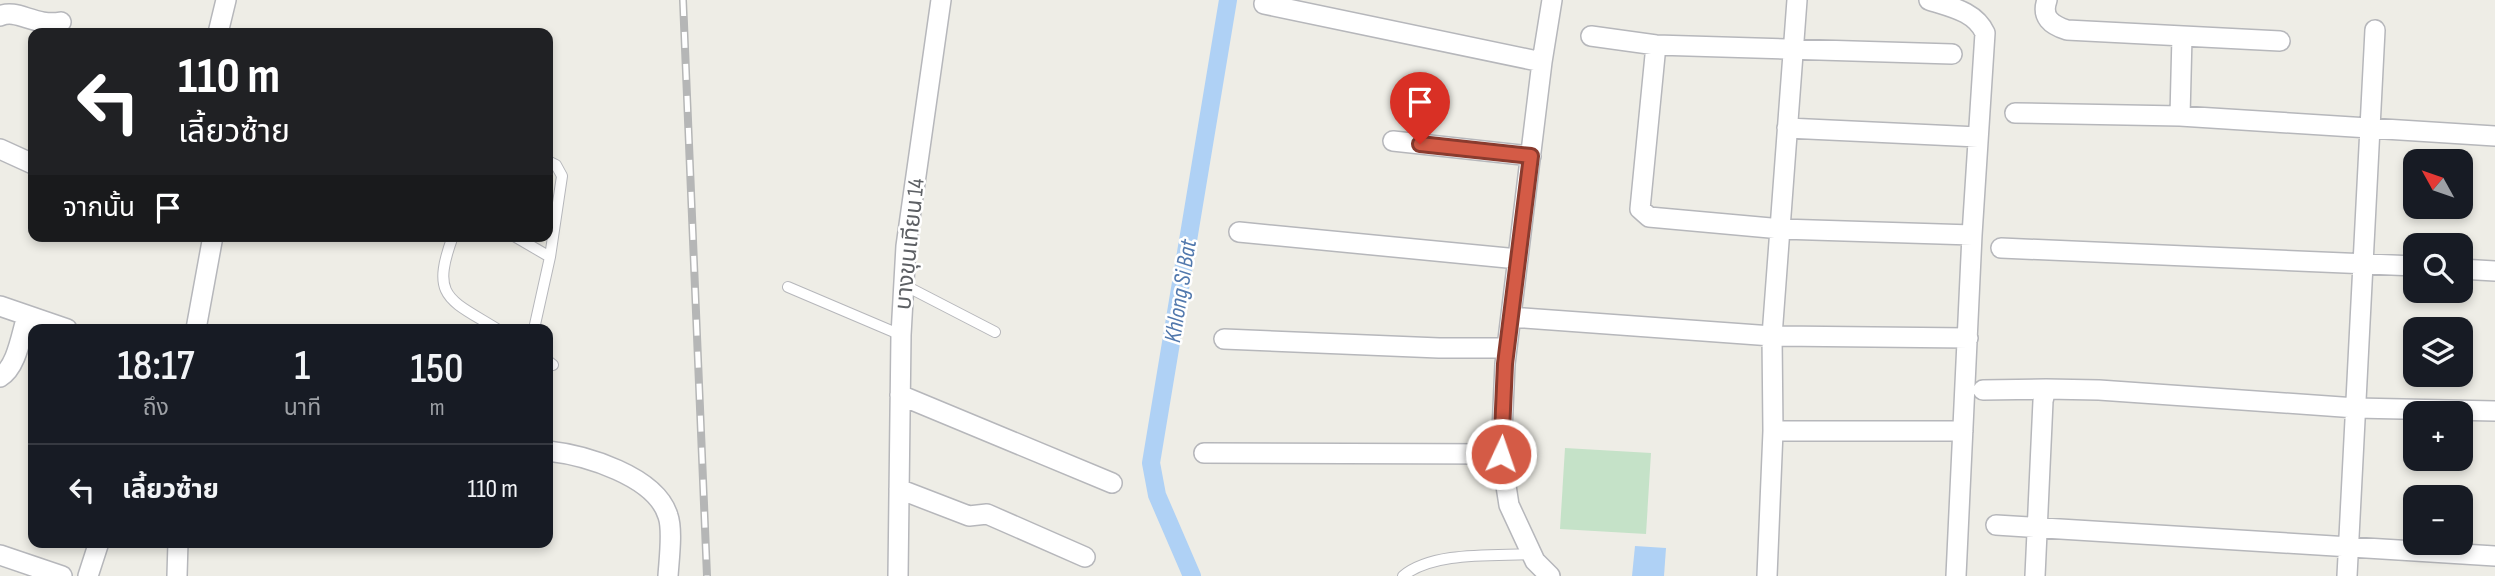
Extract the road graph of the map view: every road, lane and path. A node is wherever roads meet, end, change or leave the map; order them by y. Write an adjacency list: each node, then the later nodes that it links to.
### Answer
1 (226, 0): 10 (street)
2 (940, 0): 45 (street, บางขุนเทียน 14)
3 (1552, 0): 18 (street)
4 (1797, 0): 16 (street)
5 (1929, 0): 24 (street)
6 (2047, 0): 13 (street)
7 (1264, 4): 18 (street)
8 (0, 16): 9 (street)
9 (61, 22)
10 (219, 28)
11 (2375, 30): 22 (street)
12 (1591, 36): 15 (street)
13 (2182, 36): 14 (street); 20 (street)
14 (2280, 41)
15 (1656, 45): 16 (street); 30 (street)
16 (1793, 50): 17 (street); 21 (street)
17 (1952, 54)
18 (1542, 62): 27 (street)
19 (2015, 113): 20 (street)
20 (2180, 116): 22 (street)
21 (1787, 128): 24 (street); 30 (street)
22 (2370, 129): 23 (street); 41 (street)
23 (2495, 136)
24 (1978, 137): 32 (street)
25 (1393, 141): 27 (street)
26 (0, 149): 28 (street)
27 (1531, 156): 40 (street)
28 (28, 162)
29 (553, 164): 33 (lane)
30 (1781, 229): 32 (street); 56 (street)
31 (1238, 232): 40 (street)
32 (1972, 235): 57 (street)
33 (553, 237)
34 (212, 242): 51 (street)
35 (452, 242): 52 (lane)
36 (524, 242): 39 (lane)
37 (552, 242): 39 (lane)
38 (2001, 248): 41 (street)
39 (550, 257): 53 (lane)
40 (1518, 260): 49 (street)
41 (2362, 263): 42 (street); 64 (street)
42 (2403, 265)
43 (2473, 270): 44 (street)
44 (2495, 271)
45 (903, 285): 54 (lane); 55 (street, บางขุนเทียน 14)
46 (788, 287): 55 (lane)
47 (0, 306): 48 (street)
48 (27, 316): 50 (street); 60 (street)
49 (1511, 317): 56 (street); 59 (street)
50 (52, 324)
51 (197, 324)
52 (489, 324)
53 (535, 324)
54 (995, 332)
55 (901, 335): 63 (street, บางขุนเทียน 14)
56 (1772, 336): 57 (street); 66 (street)
57 (1968, 338): 67 (street)
58 (1224, 339): 59 (street)
59 (1507, 348): 70 (street)
60 (0, 377)
61 (2046, 389): 62 (street); 64 (street); 74 (street)
62 (1983, 390)
63 (900, 395): 71 (street); 72 (street, บางขุนเทียน 14)
64 (2357, 408): 65 (street); 75 (street)
65 (2495, 411)
66 (1773, 431): 67 (street); 89 (street)
67 (1963, 431): 90 (street)
68 (553, 452): 85 (street)
69 (1204, 453): 70 (street)
70 (1501, 454): 78 (street)
71 (1112, 482)
72 (899, 489): 80 (street); 86 (street, บางขุนเทียน 14)
73 (1996, 525): 74 (street)
74 (2037, 526): 75 (street); 91 (street)
75 (2348, 546): 81 (street); 92 (street)
76 (97, 548): 83 (street)
77 (178, 548): 84 (street)
78 (1532, 554): 87 (lane); 88 (street)
79 (0, 555): 82 (street)
80 (1085, 556)
81 (2495, 556)
82 (62, 576)
83 (88, 576)
84 (177, 576)
85 (668, 576)
86 (898, 576)
87 (1402, 576)
88 (1550, 576)
89 (1767, 576)
90 (1956, 576)
91 (2035, 576)
92 (2347, 576)

